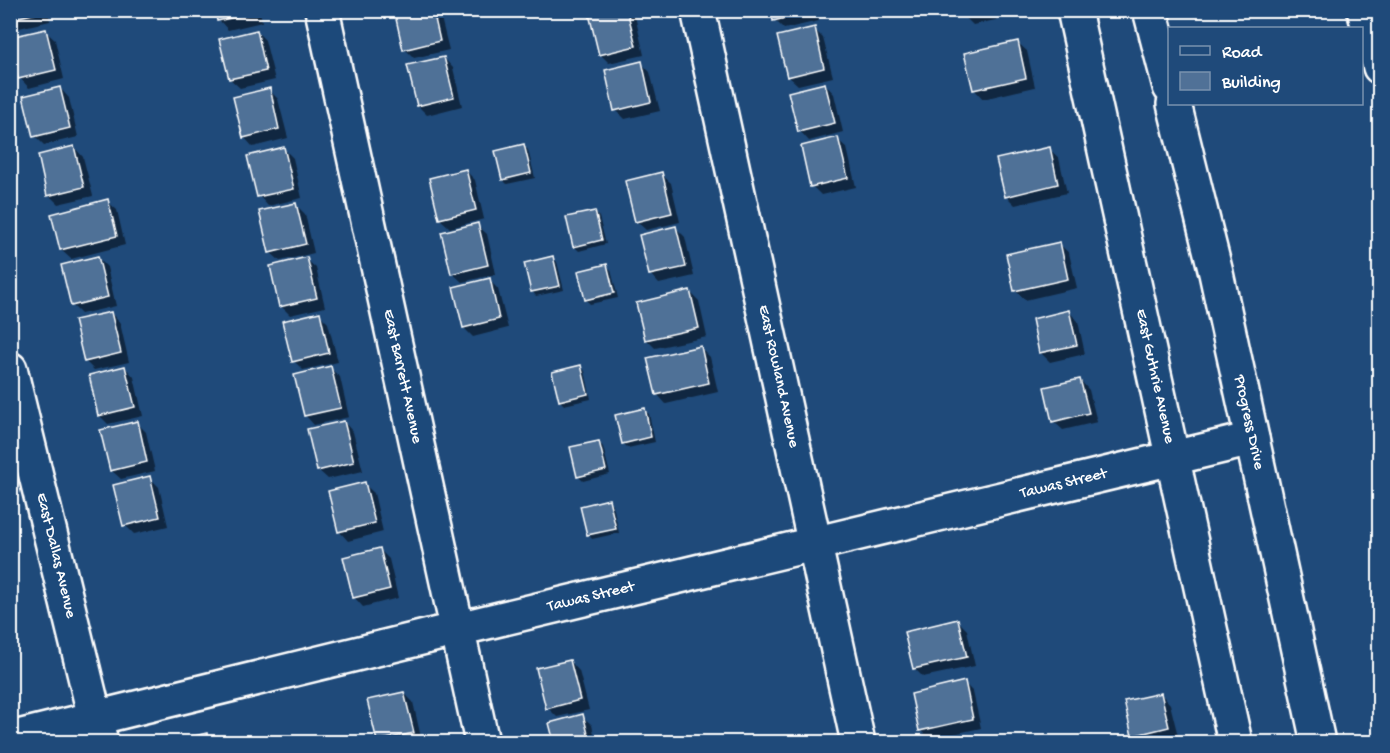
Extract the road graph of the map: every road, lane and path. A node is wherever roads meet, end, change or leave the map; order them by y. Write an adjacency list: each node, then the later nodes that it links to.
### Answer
1 (322, 10): 13 (main road, East Barrett Avenue)
2 (698, 10): 12 (main road, East Rowland Avenue)
3 (1074, 10): 11 (main road, East Guthrie Avenue)
4 (1150, 10): 7 (main road)
5 (1364, 10): 6 (main road)
6 (1380, 67)
7 (1168, 79)
8 (1174, 105): 10 (main road, Progress Drive)
9 (10, 369): 14 (main road, East Dallas Avenue)
10 (1252, 440): 11 (main road, Tawas Street); 19 (main road, Progress Drive)
11 (1172, 458): 12 (main road, Tawas Street); 18 (main road, East Guthrie Avenue)
12 (815, 543): 13 (main road, Tawas Street); 17 (main road, East Rowland Avenue)
13 (458, 629): 14 (main road, Tawas Street); 16 (main road, East Barrett Avenue)
14 (98, 731): 15 (main road, Tawas Street)
15 (10, 739)
16 (482, 742)
17 (858, 742)
18 (1235, 742)
19 (1318, 742)

